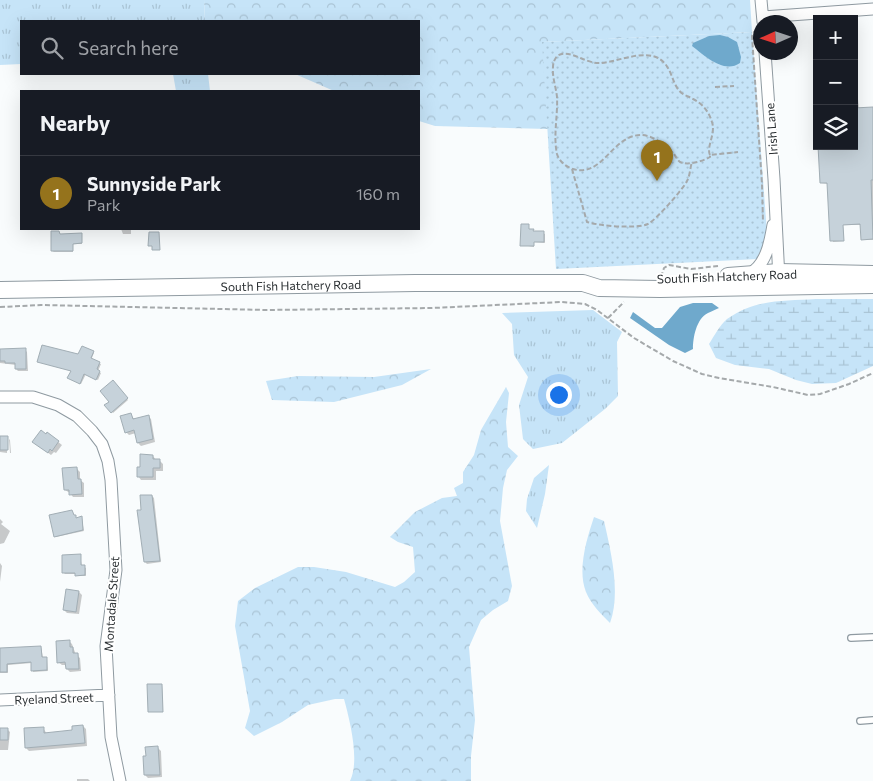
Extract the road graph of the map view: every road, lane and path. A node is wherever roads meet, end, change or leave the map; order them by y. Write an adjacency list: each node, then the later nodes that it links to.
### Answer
1 (761, 0): 3 (street)
2 (873, 9): 4 (street)
3 (762, 15)
4 (798, 16)
5 (753, 34): 6 (path)
6 (753, 51)
7 (754, 60): 16 (path)
8 (766, 60): 15 (street, Irish Lane)
9 (734, 86): 10 (path)
10 (715, 88)
11 (738, 152): 12 (path)
12 (710, 155): 13 (path); 14 (path)
13 (692, 162): 14 (path); 14 (path)
14 (572, 169)
15 (776, 206): 20 (street, Irish Lane); 21 (street, Irish Lane)
16 (763, 228)
17 (726, 265): 18 (path)
18 (662, 273)
19 (873, 274): 21 (main road, South Fish Hatchery Road)
20 (745, 276): 21 (main road, South Fish Hatchery Road); 22 (main road, South Fish Hatchery Road)
21 (779, 279): 22 (main road, South Fish Hatchery Road); 23 (main road, South Fish Hatchery Road)
22 (583, 283): 24 (main road, South Fish Hatchery Road)
23 (873, 285)
24 (0, 290)
25 (620, 305): 27 (path)
26 (0, 307): 27 (path)
27 (608, 318): 28 (path)
28 (873, 373)
29 (0, 397): 32 (street, Montadale Street)
30 (873, 637): 31 (lane)
31 (851, 638)
32 (108, 695): 33 (street, Ryeland Street); 36 (street, Montadale Street)
33 (0, 700)
34 (873, 720): 35 (lane)
35 (860, 721)
36 (120, 781)

